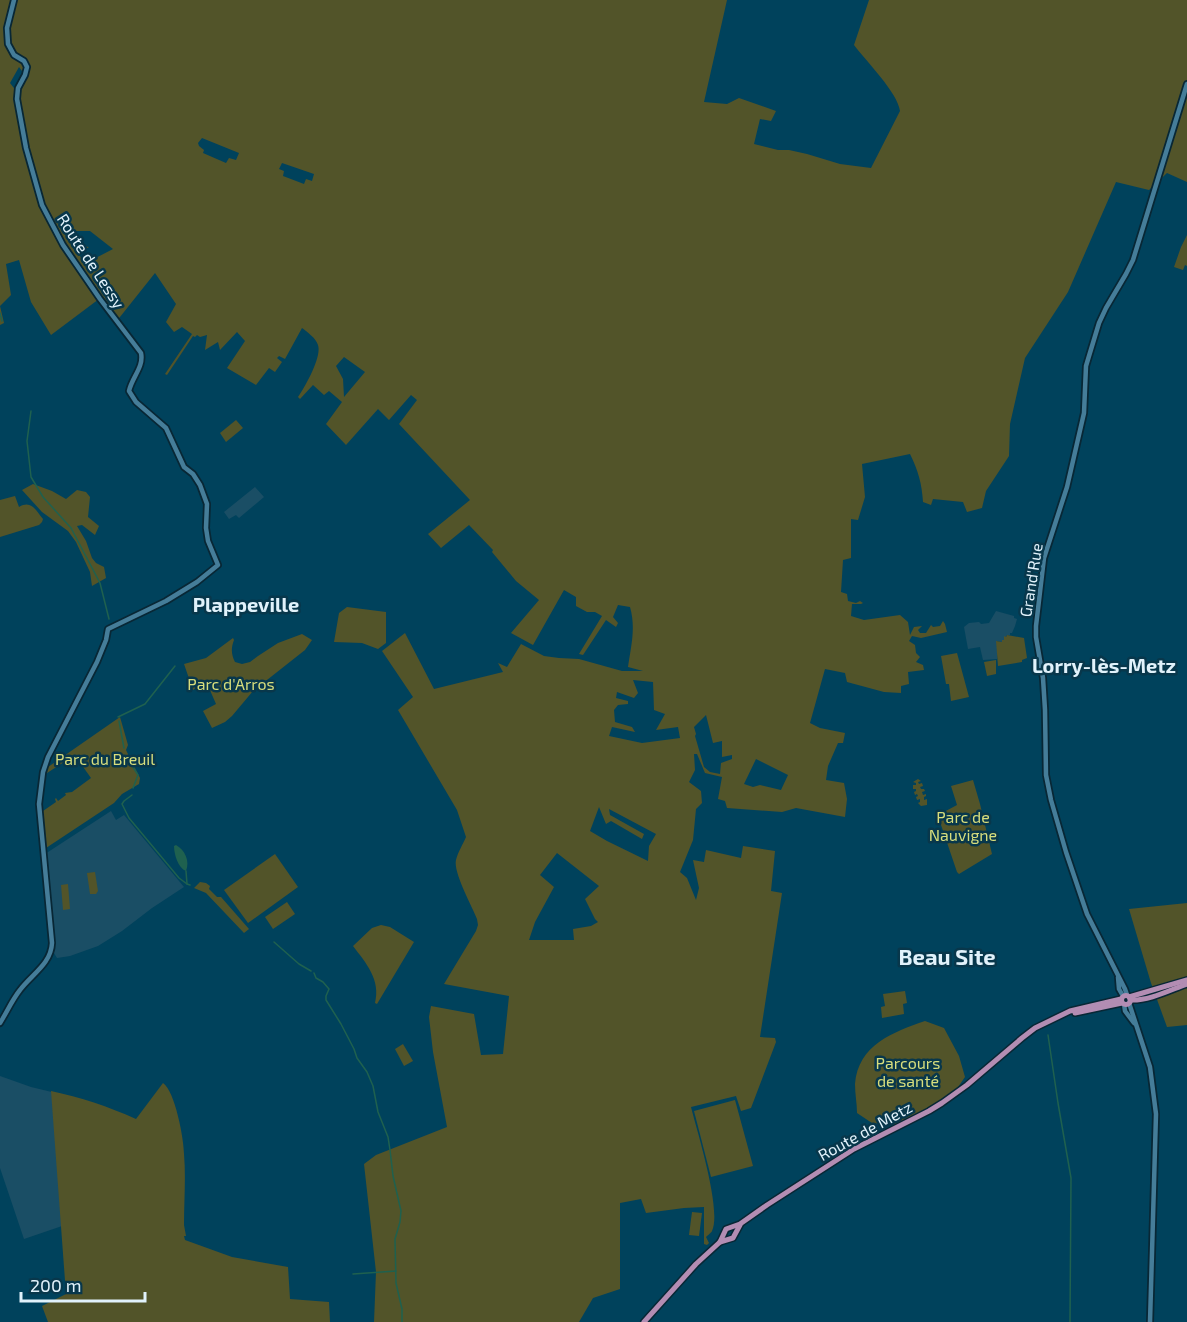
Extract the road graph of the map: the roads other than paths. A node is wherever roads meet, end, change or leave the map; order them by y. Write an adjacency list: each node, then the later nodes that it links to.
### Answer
1 (14, 0): 6 (street, Route de Lessy)
2 (1187, 84): 3 (street, Grand'Rue)
3 (1118, 974): 5 (street, Grand'Rue); 5 (street, Grand'Rue)
4 (1187, 982): 5 (main road, Route de Metz)
5 (1126, 1000): 7 (main road, Route de Metz); 12 (street)
6 (0, 1023)
7 (740, 1224): 8 (main road, Route de Metz); 9 (main road, Route de Metz)
8 (730, 1228): 9 (main road); 10 (main road)
9 (735, 1234): 10 (main road)
10 (727, 1236): 11 (main road)
11 (644, 1322)
12 (1150, 1322)

